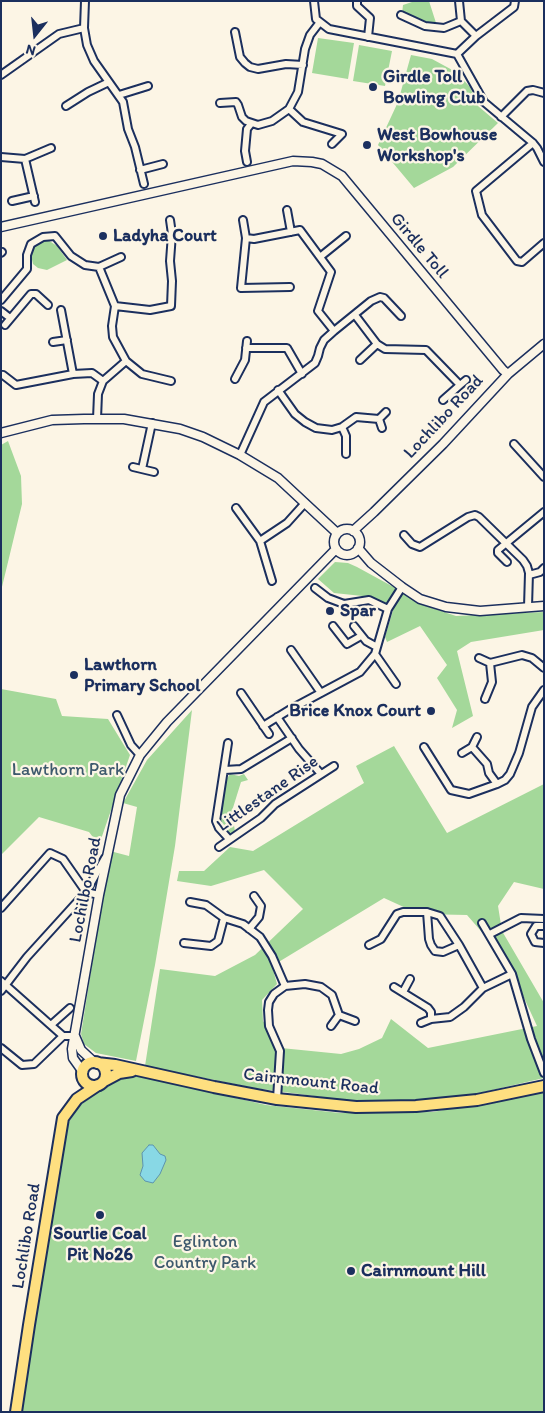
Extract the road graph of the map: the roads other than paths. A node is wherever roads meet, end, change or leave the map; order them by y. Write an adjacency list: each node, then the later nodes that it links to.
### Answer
1 (86, 1): 9 (street)
2 (314, 1): 8 (street)
3 (357, 1): 12 (street)
4 (459, 1): 7 (street)
5 (515, 1): 11 (street)
6 (401, 15): 7 (street)
7 (461, 21): 11 (street)
8 (320, 22): 12 (street); 14 (street)
9 (84, 28): 15 (street); 16 (street)
10 (235, 32): 14 (street)
11 (476, 36): 13 (street)
12 (368, 37): 13 (street)
13 (457, 54): 23 (street)
14 (303, 64): 22 (street)
15 (1, 75)
16 (109, 82): 19 (street); 21 (street)
17 (148, 86): 19 (street)
18 (544, 93): 23 (street)
19 (118, 95): 33 (street)
20 (220, 103): 24 (street)
21 (66, 106)
22 (289, 109): 24 (street); 26 (street)
23 (501, 116): 25 (street)
24 (251, 124): 30 (street)
25 (533, 143): 31 (street); 43 (street)
26 (332, 144)
27 (51, 148): 29 (street)
28 (1, 157): 29 (street)
29 (25, 159): 35 (street)
30 (247, 162)
31 (544, 162)
32 (163, 164): 33 (street)
33 (140, 170): 34 (street)
34 (144, 184)
35 (12, 201)
36 (287, 210): 40 (street)
37 (170, 220): 50 (street)
38 (243, 220): 42 (street)
39 (1, 227): 67 (street, Girdle Toll)
40 (291, 232): 42 (street); 45 (street)
41 (346, 236): 45 (street)
42 (246, 238): 47 (street)
43 (544, 243)
44 (122, 257): 46 (street)
45 (320, 257): 57 (street)
46 (99, 267): 48 (street); 50 (street)
47 (290, 288)
48 (1, 300)
49 (48, 305): 55 (street)
50 (115, 306): 63 (street)
51 (61, 310): 58 (street)
52 (1, 311): 55 (street)
53 (355, 315): 54 (street); 57 (street); 60 (street)
54 (401, 316)
55 (10, 318): 56 (street)
56 (5, 325)
57 (334, 331): 66 (street)
58 (67, 340): 59 (street); 65 (street)
59 (53, 342)
60 (377, 344): 62 (street); 72 (street)
61 (544, 344): 67 (street, Lochlibo Road)
62 (360, 360)
63 (126, 361): 70 (street); 71 (street)
64 (3, 374): 65 (street)
65 (73, 374): 70 (street)
66 (302, 374): 68 (street); 73 (street)
67 (508, 374): 95 (street, Lochlibo Road)
68 (234, 379)
69 (466, 380): 72 (street)
70 (104, 381): 78 (street)
71 (171, 381)
72 (460, 385): 74 (street)
73 (278, 390): 81 (street); 86 (street)
74 (450, 394): 75 (street); 76 (street)
75 (443, 400)
76 (457, 401)
77 (386, 412): 79 (street)
78 (97, 419): 80 (street); 83 (street)
79 (379, 420): 81 (street); 82 (street)
80 (152, 423): 86 (street); 88 (street)
81 (342, 427): 85 (street)
82 (382, 428)
83 (1, 433)
84 (514, 444): 90 (street)
85 (346, 454)
86 (240, 455): 91 (street)
87 (134, 467): 88 (street)
88 (142, 469): 89 (street)
89 (154, 472)
90 (544, 477)
91 (305, 503): 94 (street); 97 (street)
92 (236, 508): 97 (street)
93 (544, 512): 98 (street)
94 (337, 533): 95 (street); 99 (street)
95 (355, 533): 100 (street)
96 (404, 535): 98 (street)
97 (260, 541): 104 (street)
98 (506, 543): 101 (street); 103 (street)
99 (336, 549): 100 (street); 134 (street, Lochilbo Road)
100 (355, 551): 105 (street)
101 (507, 562)
102 (544, 568): 103 (street)
103 (529, 575): 108 (street)
104 (272, 581)
105 (402, 587): 108 (street); 109 (street)
106 (315, 588): 109 (street)
107 (544, 606): 108 (street)
108 (528, 607)
109 (388, 609): 114 (street)
110 (333, 626): 112 (street)
111 (354, 626): 112 (street)
112 (361, 636): 114 (street)
113 (291, 650): 121 (street)
114 (376, 650): 118 (street); 121 (street)
115 (479, 658): 116 (street)
116 (490, 662): 117 (street); 123 (street)
117 (544, 668)
118 (396, 684)
119 (544, 690): 122 (street)
120 (241, 693): 126 (street)
121 (321, 693): 125 (street)
122 (541, 698): 138 (street)
123 (485, 700)
124 (117, 715): 134 (street)
125 (278, 717): 126 (street); 128 (street, Littlestane Rise)
126 (263, 726): 127 (street)
127 (269, 734)
128 (292, 738): 136 (street); 137 (street, Littlestane Rise)
129 (477, 738): 132 (street)
130 (228, 743): 136 (street)
131 (424, 747): 138 (street)
132 (472, 747): 133 (street); 138 (street)
133 (462, 753)
134 (140, 755): 141 (street, Lochilbo Road)
135 (334, 766): 137 (street, Littlestane Rise)
136 (225, 770): 139 (street)
137 (321, 774): 139 (street, Littlestane Rise)
138 (497, 784)
139 (229, 839): 140 (street, Littlestane Rise)
140 (219, 847)
141 (107, 855): 142 (street); 143 (street, Lochilbo Road)
142 (86, 892): 143 (street); 146 (street); 160 (street)
143 (99, 895): 174 (street, Lochilbo Road)
144 (254, 896): 152 (street)
145 (190, 902): 148 (street)
146 (1, 908)
147 (428, 912): 156 (street); 157 (street); 157 (street)
148 (224, 918): 152 (street); 154 (street)
149 (544, 919): 153 (street)
150 (482, 923): 153 (street)
151 (544, 926): 155 (street)
152 (249, 929): 161 (street)
153 (490, 934): 158 (street)
154 (184, 943)
155 (544, 943)
156 (369, 945)
157 (459, 945): 163 (street)
158 (512, 974): 163 (street); 178 (street)
159 (410, 979): 165 (street)
160 (4, 983): 164 (street); 171 (street)
161 (285, 986): 167 (street); 183 (street)
162 (394, 987): 165 (street)
163 (483, 988): 168 (street)
164 (1, 991)
165 (403, 992): 168 (street)
166 (70, 1008): 171 (street)
167 (339, 1015): 169 (street); 172 (street)
168 (431, 1019): 170 (street)
169 (355, 1021)
170 (422, 1023)
171 (51, 1025): 173 (street)
172 (332, 1026)
173 (63, 1036): 174 (street); 175 (street)
174 (75, 1036): 176 (street); 179 (street, Lochilbo Road)
175 (1, 1048)
176 (96, 1063): 177 (main road, Cairnmount Road); 179 (main road); 180 (main road)
177 (135, 1070): 180 (main road, Cairnmount Road); 183 (main road, Cairnmount Road)
178 (544, 1073)
179 (83, 1074): 180 (main road); 182 (main road, Lochlibo Road)
180 (101, 1083): 182 (main road, Lochlibo Road)
181 (544, 1086): 183 (main road, Cairnmount Road)
182 (77, 1099): 184 (main road, Lochlibo Road)
183 (277, 1099)
184 (16, 1412)

